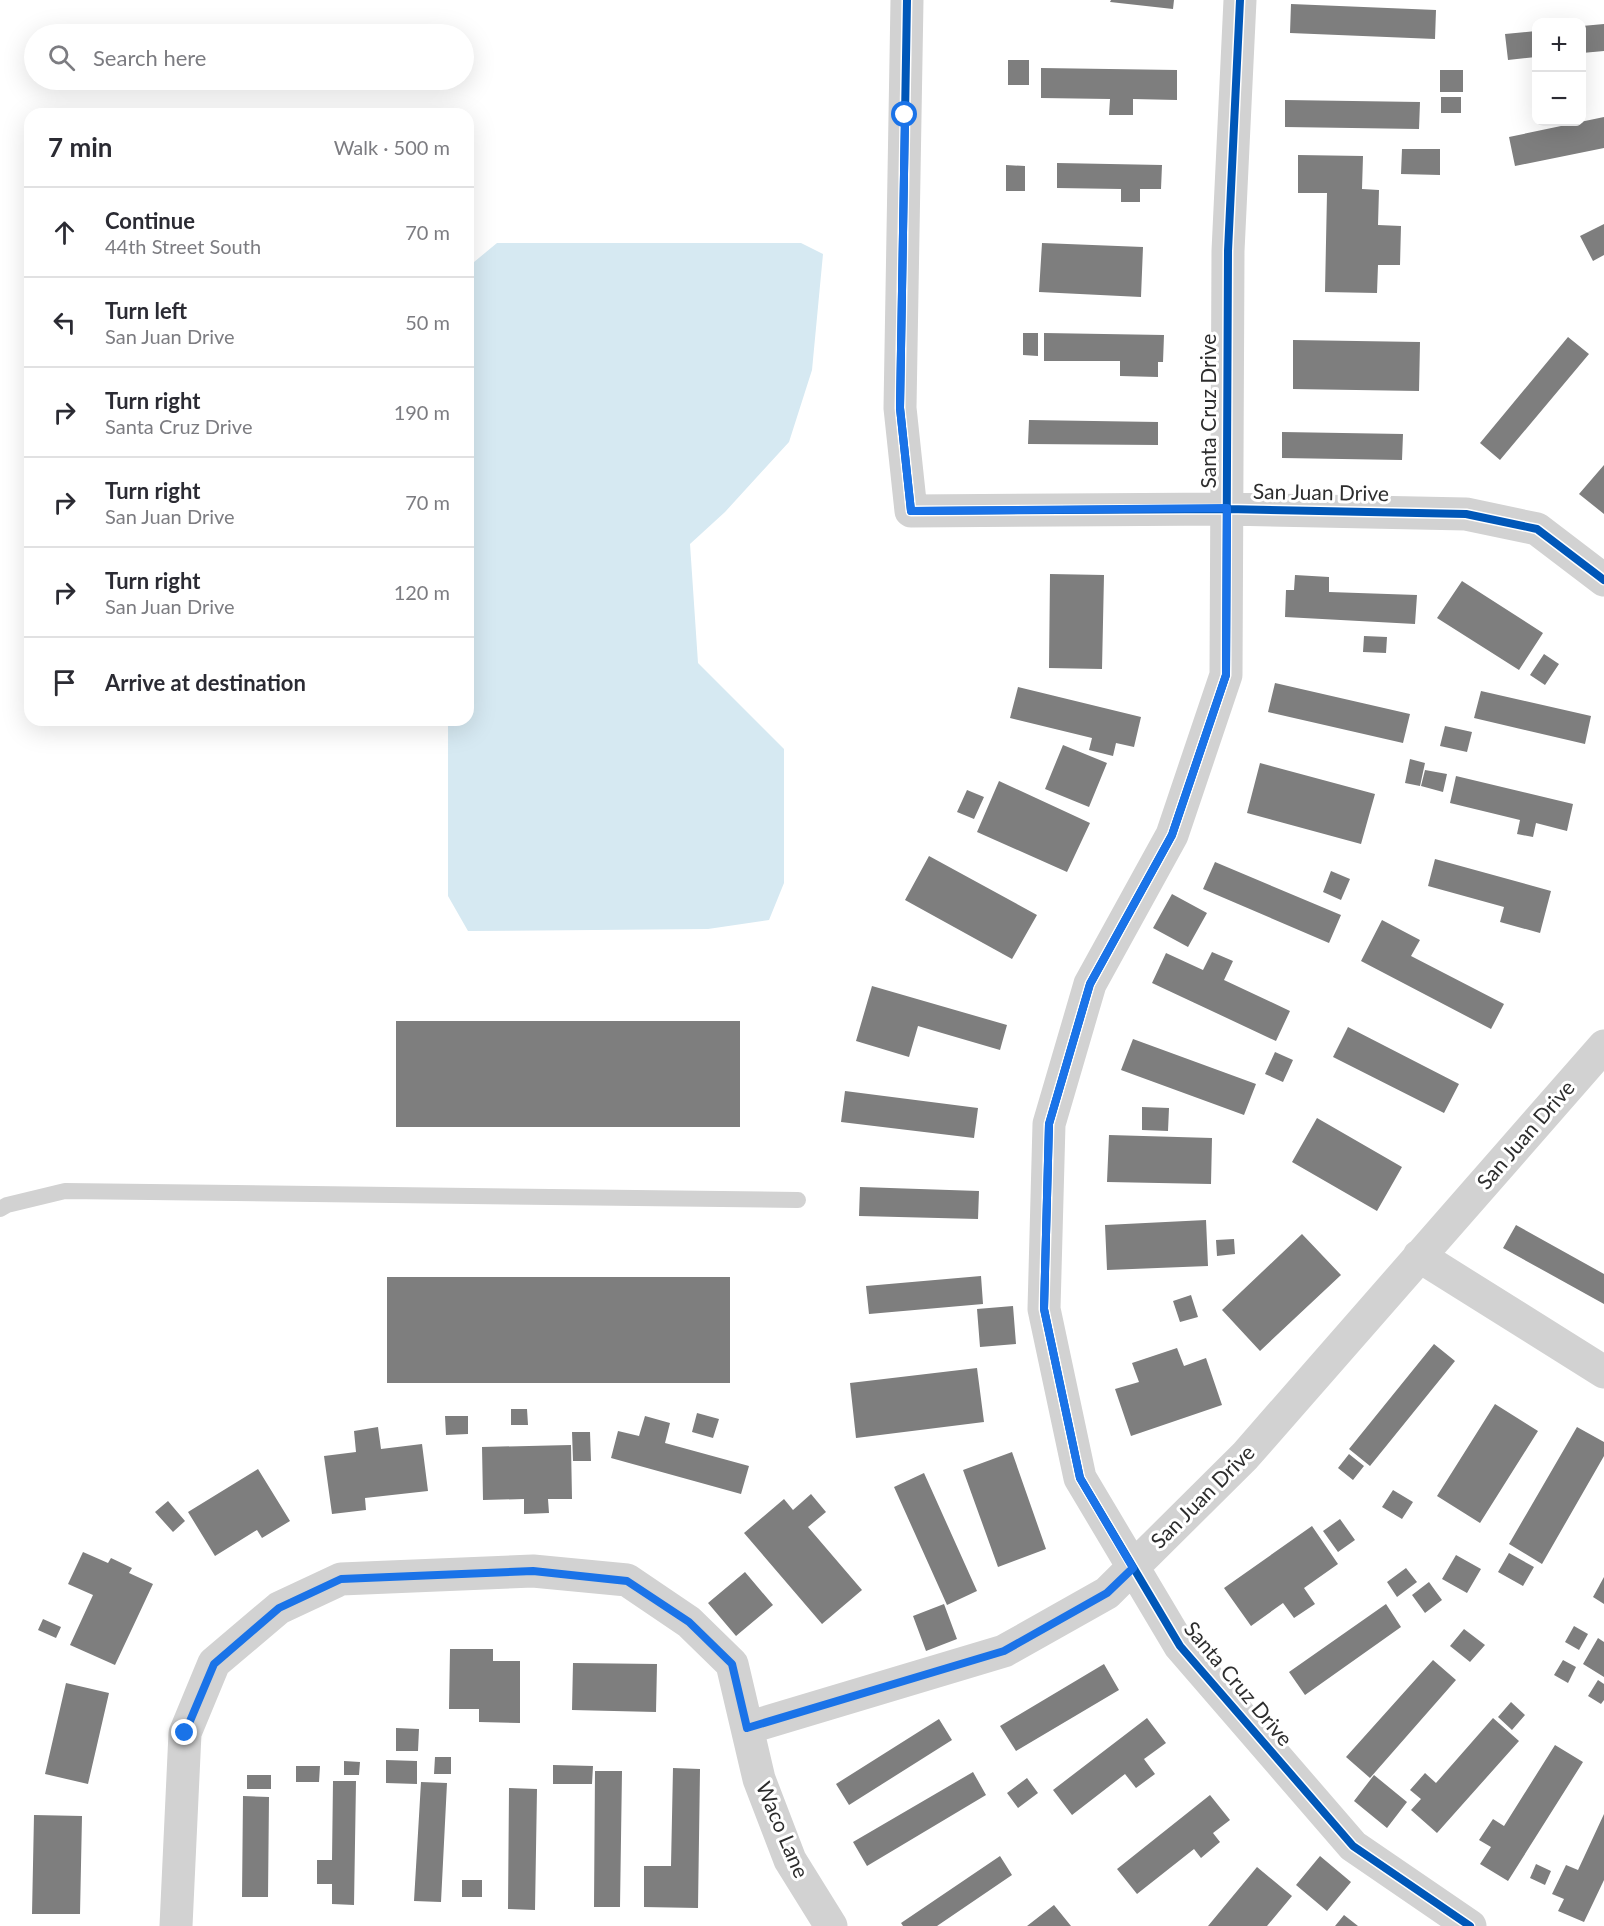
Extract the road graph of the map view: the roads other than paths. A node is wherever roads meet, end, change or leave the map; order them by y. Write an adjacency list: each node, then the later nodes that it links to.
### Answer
1 (907, 0): 3 (street, San Juan Drive)
2 (1240, 0): 3 (street, Santa Cruz Drive)
3 (1227, 508): 4 (street, San Juan Drive); 10 (street, Santa Cruz Drive)
4 (1604, 580)
5 (1604, 1046): 8 (street, San Juan Drive)
6 (798, 1200): 7 (lane)
7 (0, 1209)
8 (1419, 1256): 9 (street); 10 (street, San Juan Drive)
9 (1604, 1372)
10 (1133, 1568): 11 (street, San Juan Drive); 14 (street, Santa Cruz Drive)
11 (747, 1728): 12 (street); 13 (street, Waco Lane)
12 (176, 1926)
13 (831, 1926)
14 (1470, 1926)

